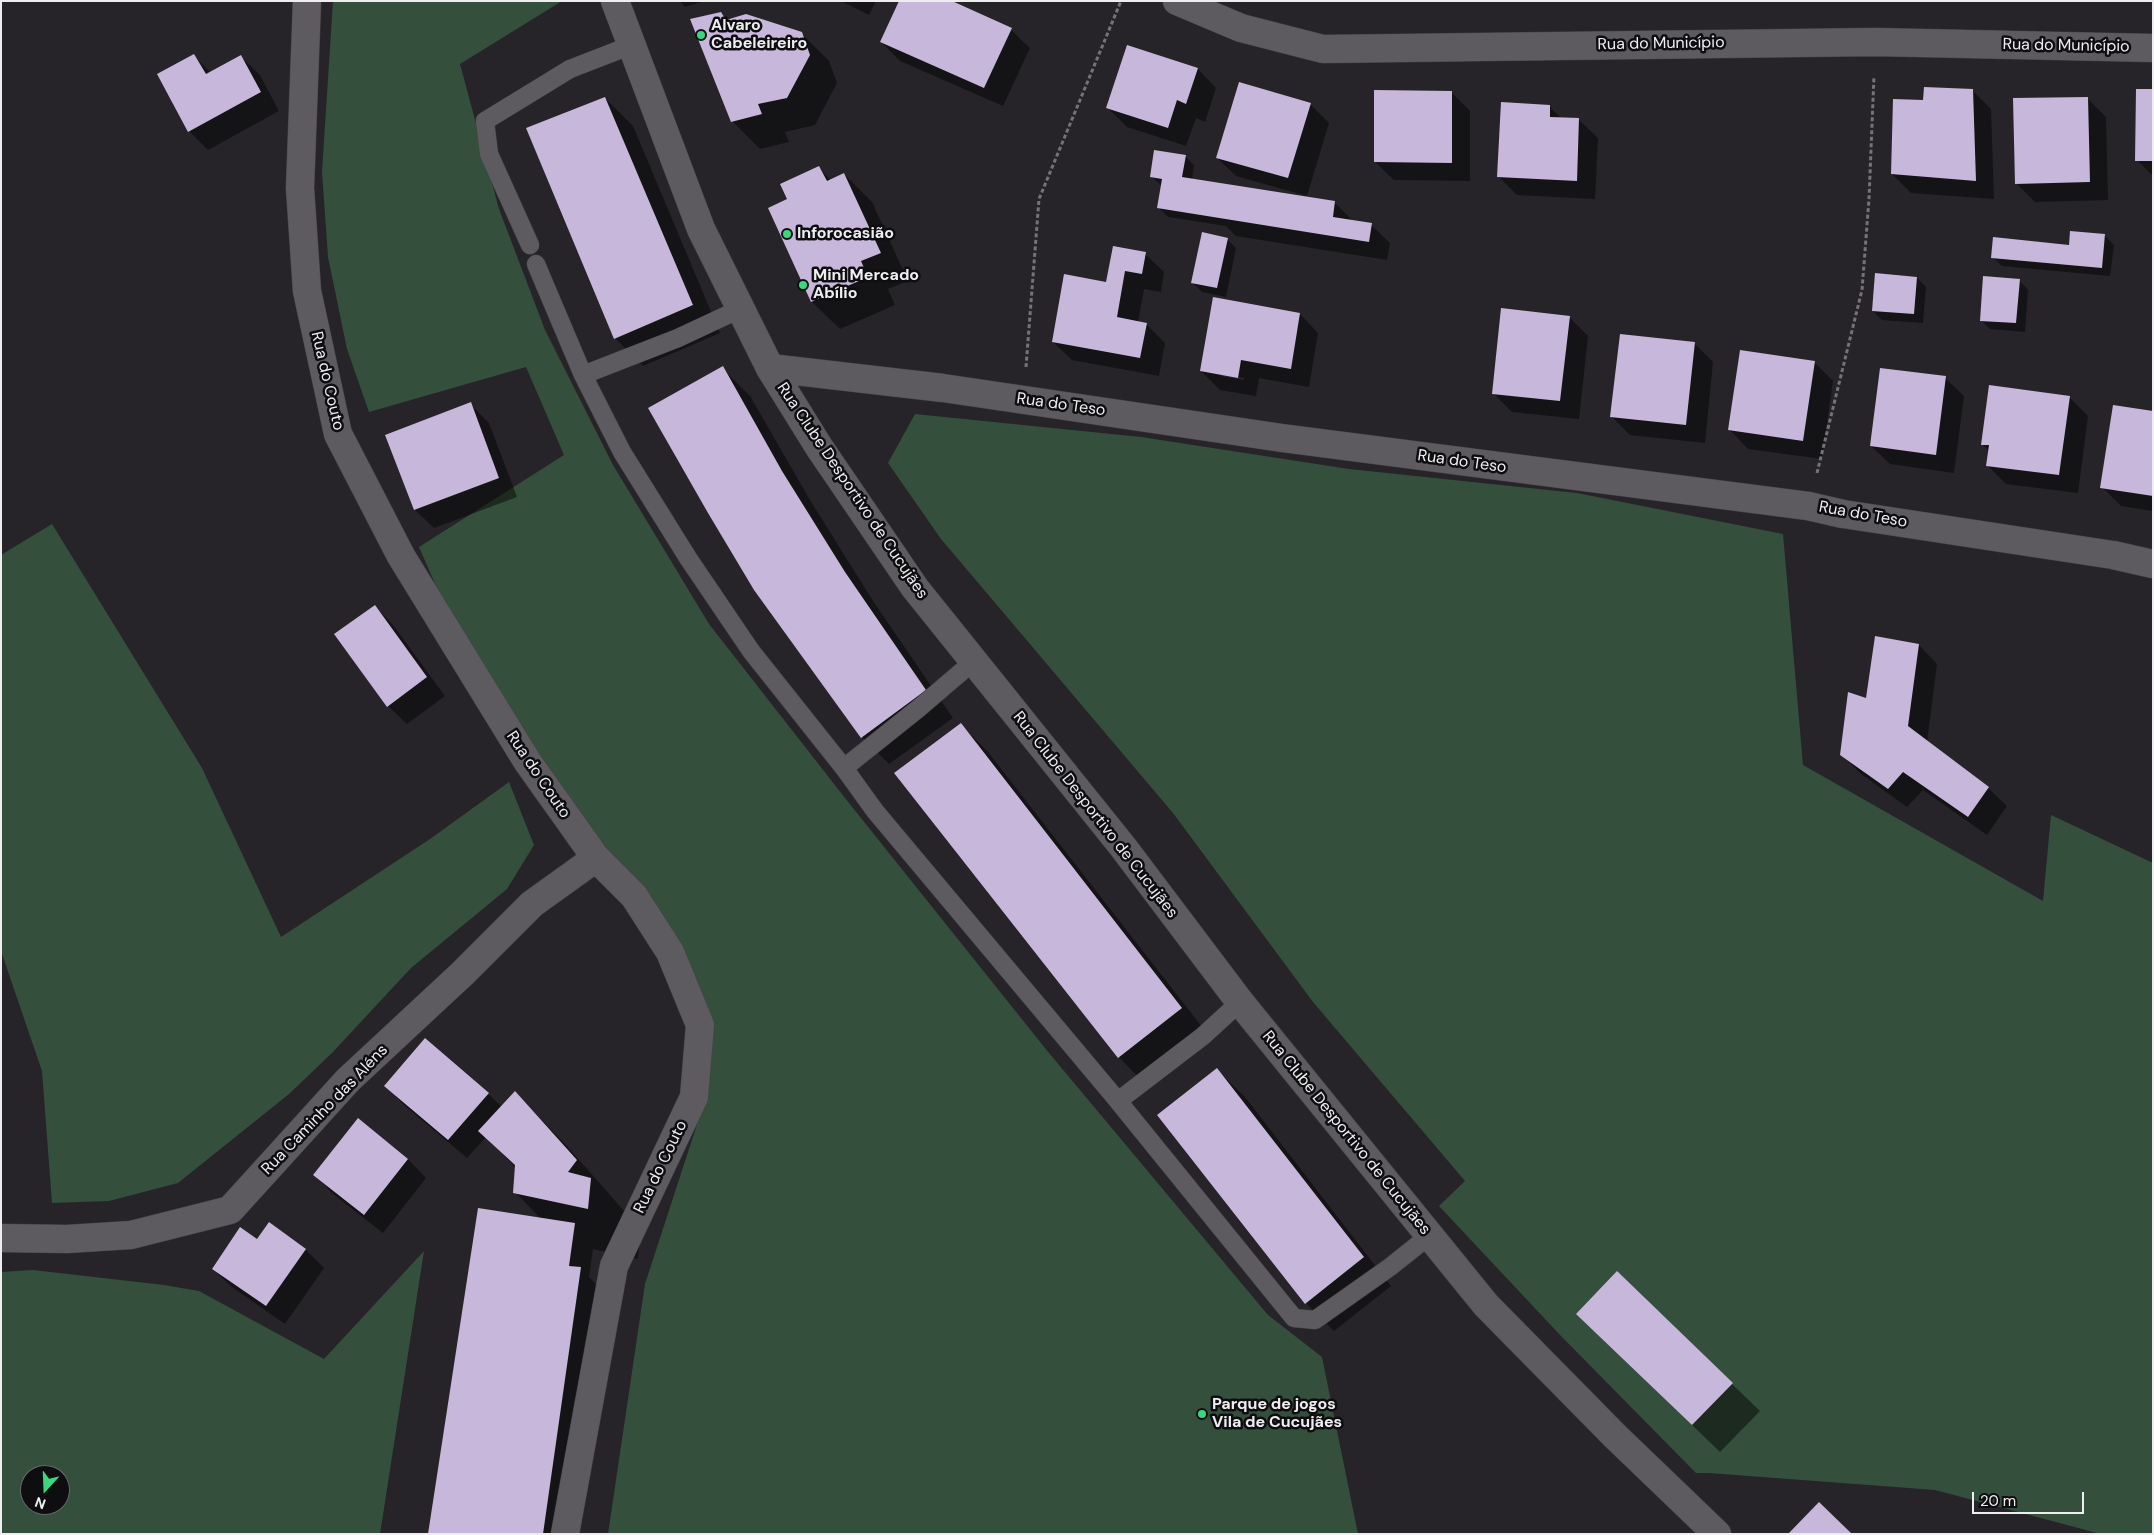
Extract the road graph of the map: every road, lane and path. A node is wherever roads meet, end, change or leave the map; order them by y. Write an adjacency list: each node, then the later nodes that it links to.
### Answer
1 (307, 1): 18 (street, Rua do Couto)
2 (615, 1): 6 (street, Rua Clube Desportivo de Cucujães)
3 (1121, 1): 13 (path)
4 (1177, 1): 5 (street, Rua do Município)
5 (1875, 42): 7 (street, Rua do Município); 14 (path)
6 (632, 45): 8 (lane); 10 (street, Rua Clube Desportivo de Cucujães)
7 (2153, 48)
8 (530, 245)
9 (536, 264): 12 (lane)
10 (740, 309): 11 (street, Rua Clube Desportivo de Cucujães); 12 (lane)
11 (770, 368): 13 (street, Rua do Teso); 16 (street, Rua Clube Desportivo de Cucujães)
12 (583, 375): 17 (lane)
13 (1024, 400): 14 (street, Rua do Teso)
14 (1808, 506): 15 (street, Rua do Teso)
15 (2153, 564)
16 (974, 661): 17 (lane); 19 (street, Rua Clube Desportivo de Cucujães)
17 (844, 768): 20 (lane)
18 (596, 858): 22 (street, Rua Caminho das Aléns); 23 (street, Rua do Couto)
19 (1240, 1002): 20 (lane); 21 (street, Rua Clube Desportivo de Cucujães)
20 (1118, 1101): 21 (lane)
21 (1429, 1236): 24 (street, Rua Clube Desportivo de Cucujães)
22 (1, 1238)
23 (565, 1534)
24 (1717, 1534)

